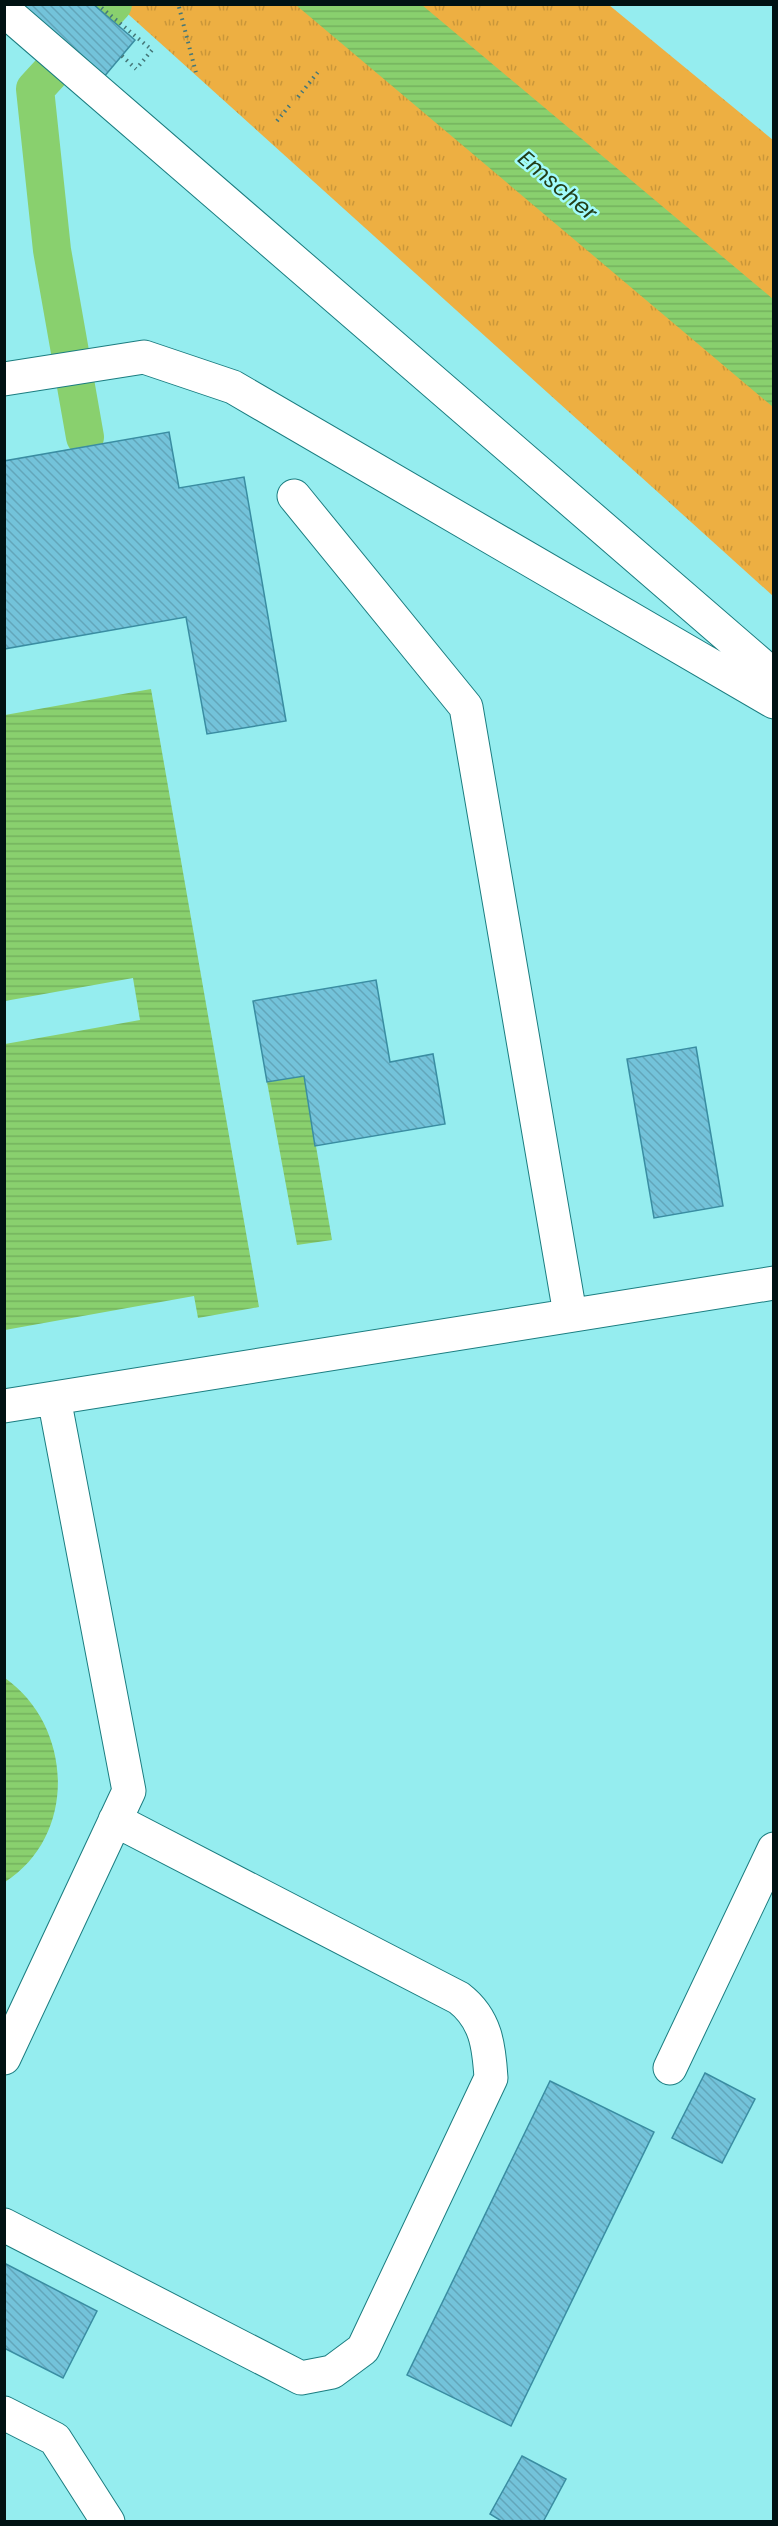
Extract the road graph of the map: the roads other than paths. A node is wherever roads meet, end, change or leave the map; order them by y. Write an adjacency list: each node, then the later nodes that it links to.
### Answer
1 (4, 10): 4 (lane)
2 (18, 376): 5 (lane)
3 (294, 496): 7 (lane)
4 (774, 676)
5 (774, 702)
6 (774, 1283): 7 (lane)
7 (570, 1314): 8 (lane)
8 (54, 1398): 9 (lane); 10 (lane)
9 (4, 1406)
10 (115, 1820): 12 (lane); 15 (lane)
11 (774, 1849): 14 (lane)
12 (16, 2004): 13 (lane)
13 (4, 2058)
14 (670, 2068)
15 (4, 2225)
16 (4, 2413): 17 (lane)
17 (108, 2522)

